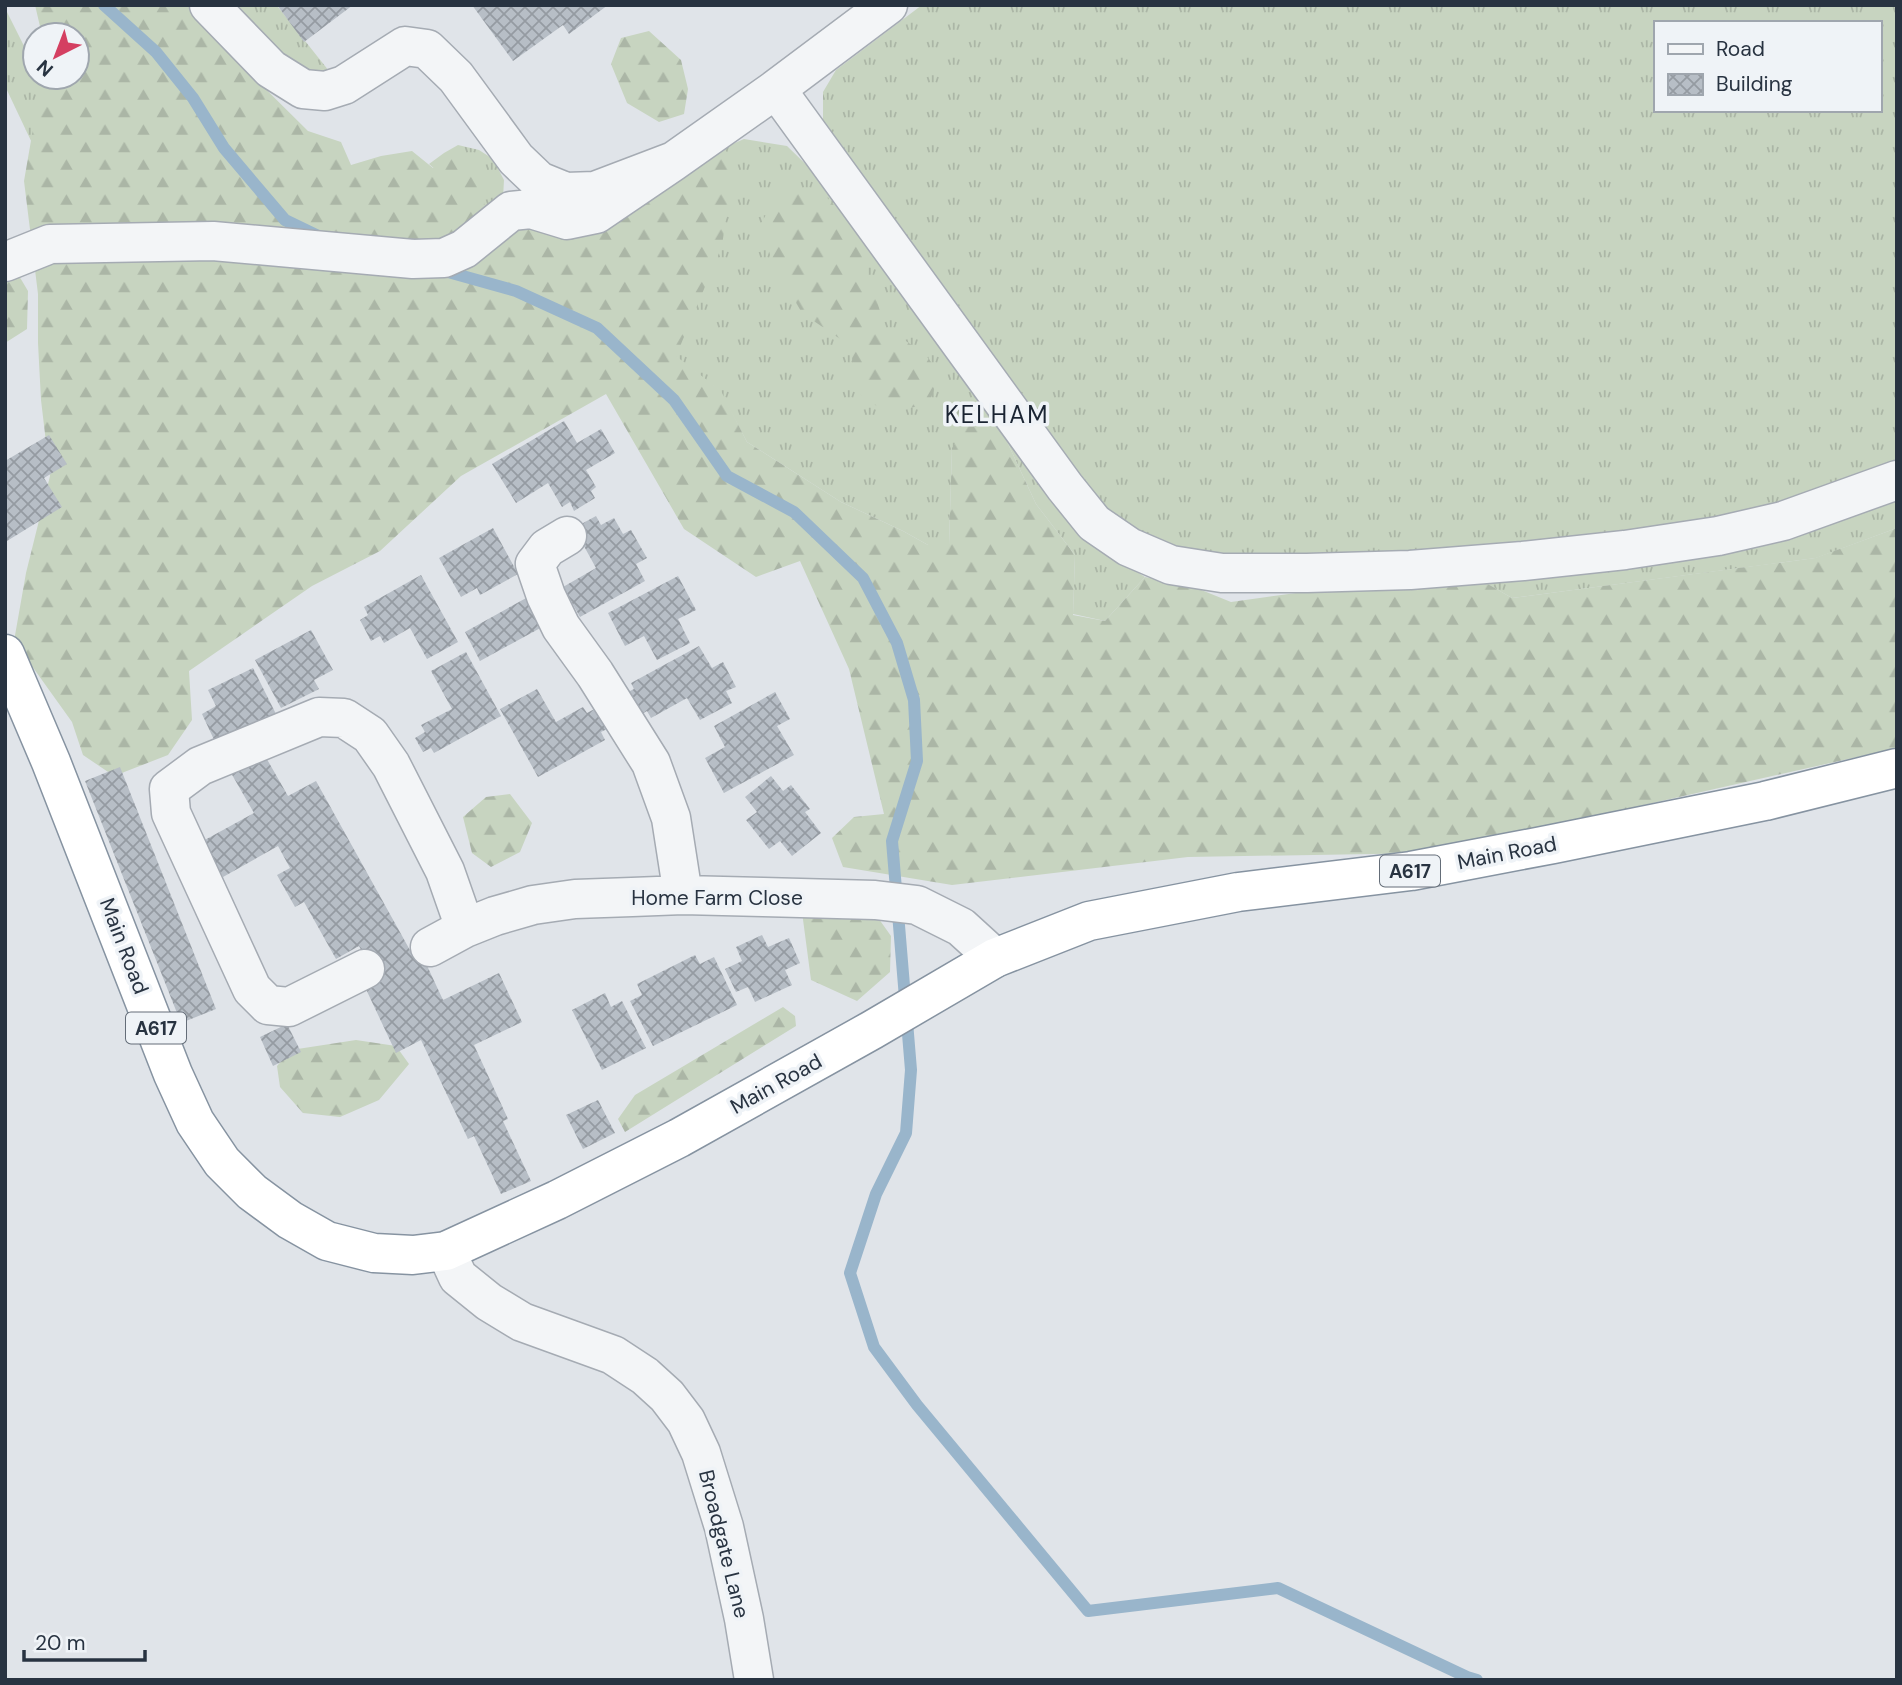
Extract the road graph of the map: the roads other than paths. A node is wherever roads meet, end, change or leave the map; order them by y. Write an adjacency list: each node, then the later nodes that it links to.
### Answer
1 (209, 5): 4 (street)
2 (888, 5): 3 (street)
3 (776, 89): 4 (street); 6 (street)
4 (674, 161): 5 (street)
5 (5, 262)
6 (1897, 480)
7 (567, 536): 10 (street)
8 (5, 654): 15 (highway, Main Road / A617)
9 (1897, 768): 13 (highway, Main Road / A617)
10 (682, 895): 11 (street, Home Farm Close); 13 (street, Home Farm Close)
11 (465, 928): 12 (street, Home Farm Close); 14 (street)
12 (430, 947)
13 (995, 958): 15 (highway, Main Road / A617)
14 (365, 969)
15 (446, 1251): 16 (street, Broadgate Lane)
16 (754, 1680)

